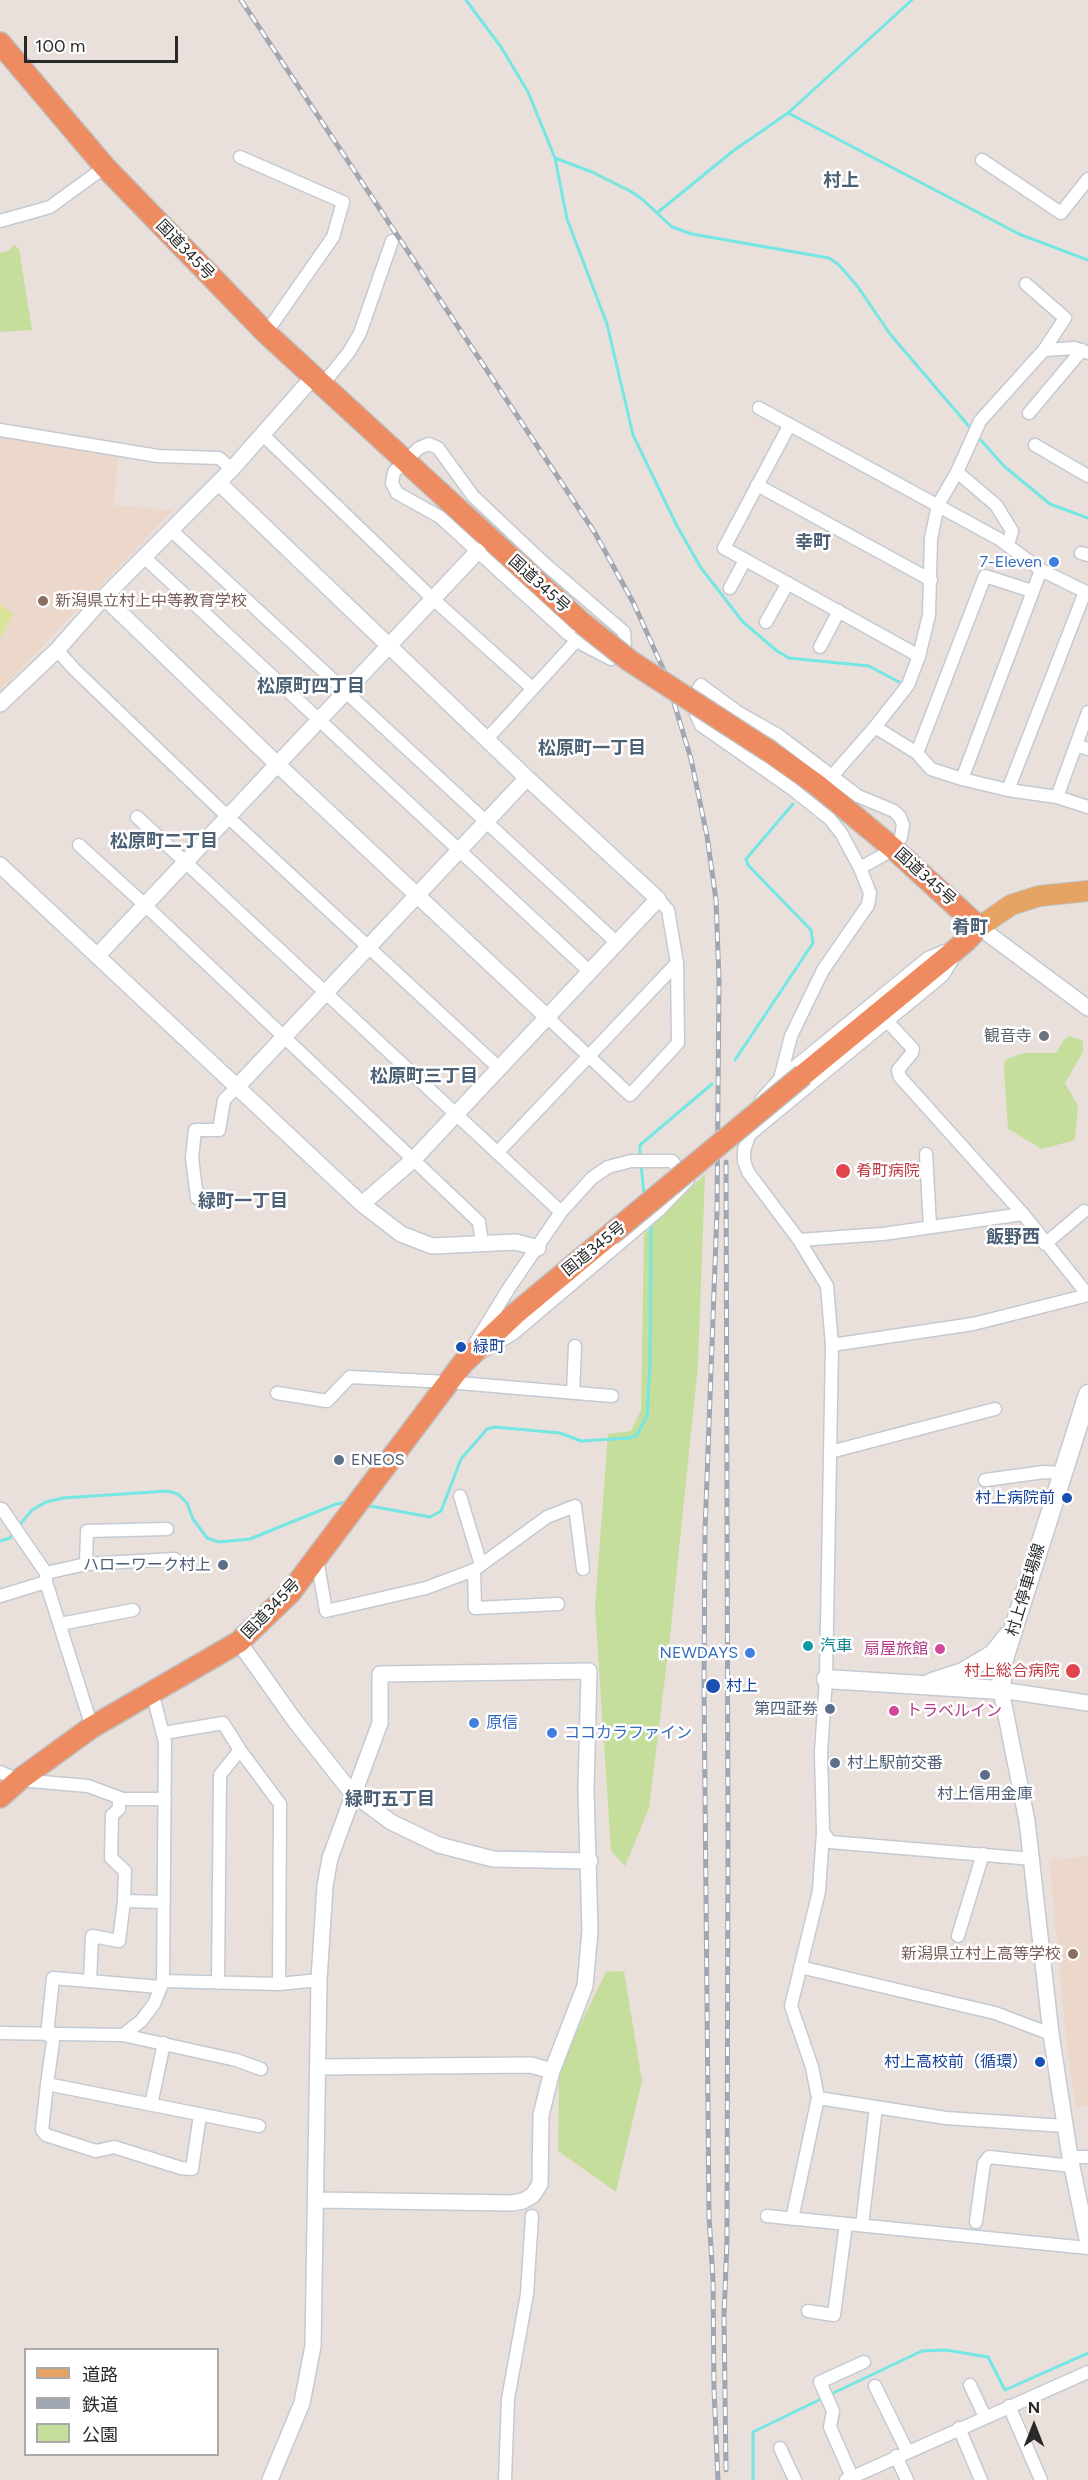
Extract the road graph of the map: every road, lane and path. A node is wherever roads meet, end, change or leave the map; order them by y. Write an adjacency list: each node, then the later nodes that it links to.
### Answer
1 (0, 43): 4 (highway, 国道345号)
2 (240, 157): 9 (street)
3 (982, 160): 5 (street)
4 (105, 167): 6 (street); 9 (highway, 国道345号)
5 (1088, 179)
6 (0, 221)
7 (392, 241): 12 (street)
8 (1026, 284): 10 (street)
9 (266, 333): 12 (highway, 国道345号)
10 (1044, 350): 11 (street); 21 (street)
11 (1085, 352): 14 (street)
12 (318, 380): 17 (street); 19 (highway, 国道345号)
13 (759, 408): 15 (street)
14 (1029, 413)
15 (789, 426): 24 (street); 25 (street)
16 (0, 430): 20 (street)
17 (262, 435): 20 (street); 38 (street)
18 (1035, 444): 22 (street)
19 (404, 461): 28 (street); 41 (highway, 国道345号); 41 (street)
20 (232, 469): 23 (street)
21 (957, 472): 25 (street); 27 (street)
22 (1088, 476)
23 (219, 483): 26 (street); 42 (street)
24 (757, 485): 30 (street); 32 (street)
25 (938, 505): 27 (street); 32 (street)
26 (171, 531): 29 (street); 47 (street)
27 (1008, 545): 31 (street)
28 (478, 552): 38 (street); 41 (street)
29 (144, 557): 37 (street); 50 (street)
30 (745, 560): 33 (street); 34 (street)
31 (1041, 570): 35 (street); 36 (street)
32 (931, 580): 45 (street)
33 (788, 583): 39 (street); 40 (street)
34 (730, 588)
35 (1032, 591): 54 (street); 58 (street)
36 (1087, 592): 59 (street)
37 (104, 597): 44 (street); 55 (street)
38 (433, 599): 42 (street); 46 (street)
39 (839, 611): 43 (street); 45 (street)
40 (766, 622)
41 (579, 632): 46 (street); 66 (highway, 国道345号, bridge)
42 (390, 645): 47 (street); 52 (street)
43 (820, 647)
44 (57, 650): 48 (street); 62 (street)
45 (919, 656): 51 (street)
46 (532, 688): 52 (street)
47 (346, 692): 50 (street); 64 (street)
48 (0, 704)
49 (1088, 712): 53 (street)
50 (319, 720): 55 (street); 67 (street)
51 (875, 727): 54 (street); 56 (street)
52 (487, 739): 57 (street)
53 (1082, 747): 60 (street)
54 (917, 753): 58 (street)
55 (278, 764): 62 (street); 72 (street)
56 (832, 776): 66 (street); 70 (street)
57 (527, 778): 64 (street); 73 (street)
58 (962, 779): 59 (street)
59 (1008, 789): 60 (street)
60 (1057, 797): 61 (street)
61 (1088, 807)
62 (228, 816): 68 (street); 77 (street)
63 (137, 817): 68 (street)
64 (486, 822): 67 (street); 76 (street)
65 (79, 845): 74 (street)
66 (894, 849): 70 (street); 75 (highway, 国道345号)
67 (459, 851): 72 (street); 80 (street)
68 (185, 862): 74 (street); 81 (street)
69 (0, 865): 78 (street)
70 (860, 868): 88 (street)
71 (1088, 891): 75 (main road)
72 (417, 895): 77 (street); 83 (street)
73 (658, 898): 76 (street); 79 (street)
74 (145, 905): 78 (street); 85 (street)
75 (972, 935): 82 (street); 84 (street); 88 (street); 108 (highway, 国道345号, bridge)
76 (616, 942): 80 (street)
77 (370, 946): 81 (street); 87 (street)
78 (98, 955): 89 (street)
79 (677, 963): 86 (street); 86 (street)
80 (589, 972): 83 (street)
81 (326, 993): 85 (street); 90 (street)
82 (1088, 1008)
83 (547, 1017): 86 (street); 87 (street)
84 (887, 1021): 91 (street); 99 (street)
85 (284, 1037): 89 (street); 94 (street)
86 (589, 1056): 92 (street)
87 (499, 1068): 90 (street)
88 (780, 1080): 91 (street)
89 (237, 1087): 95 (street); 96 (street)
90 (455, 1113): 92 (street); 94 (street)
91 (749, 1135): 101 (street)
92 (497, 1153): 98 (street)
93 (926, 1154): 100 (street)
94 (413, 1160): 96 (street); 102 (street)
95 (196, 1198)
96 (363, 1204): 102 (street)
97 (1084, 1211): 103 (street)
98 (561, 1212): 104 (street); 108 (street)
99 (1023, 1214): 100 (street); 103 (street)
100 (930, 1226): 101 (street)
101 (799, 1240): 106 (street)
102 (482, 1243): 104 (street)
103 (1045, 1244): 105 (street)
104 (538, 1248): 108 (street)
105 (1088, 1295): 106 (street)
106 (832, 1345): 115 (street)
107 (575, 1346): 111 (street)
108 (463, 1363): 109 (highway, 国道345号)
109 (447, 1382): 110 (street); 111 (street); 122 (highway, 国道345号)
110 (277, 1393)
111 (573, 1393): 113 (street)
112 (1088, 1394): 116 (main road, 村上停車場線)
113 (612, 1396)
114 (995, 1409): 115 (street)
115 (830, 1452): 133 (street)
116 (1063, 1473): 117 (street); 131 (main road, 村上停車場線)
117 (985, 1480)
118 (460, 1496): 124 (street)
119 (0, 1509): 126 (street)
120 (167, 1529): 123 (street)
121 (175, 1559): 123 (street)
122 (317, 1559): 124 (street); 132 (highway, 国道345号)
123 (86, 1564): 126 (street)
124 (477, 1568): 125 (street); 128 (street)
125 (583, 1569)
126 (46, 1577): 127 (street); 130 (street)
127 (0, 1596)
128 (558, 1604)
129 (132, 1610): 130 (street)
130 (60, 1624): 138 (street)
131 (1015, 1626): 134 (main road); 135 (main road, 村上停車場線)
132 (239, 1642): 136 (highway, 国道345号); 142 (street)
133 (826, 1679): 134 (main road); 146 (street)
134 (921, 1685): 135 (main road)
135 (1001, 1690): 137 (street); 148 (street)
136 (152, 1692): 138 (highway, 国道345号); 139 (street)
137 (1088, 1703)
138 (92, 1726): 141 (highway, 国道345号)
139 (164, 1733): 140 (street); 145 (street)
140 (240, 1750): 156 (street); 158 (street)
141 (9, 1776): 143 (highway, 国道345号); 144 (street)
142 (352, 1793): 149 (street); 149 (street); 154 (street)
143 (0, 1797)
144 (119, 1798): 145 (street); 150 (street)
145 (165, 1799): 151 (street)
146 (823, 1832): 147 (street); 153 (street)
147 (983, 1854): 148 (street); 152 (street)
148 (1033, 1859): 160 (street)
149 (590, 1861): 166 (street)
150 (124, 1901): 151 (street); 155 (street)
151 (164, 1902): 157 (street)
152 (958, 1936)
153 (801, 1967): 160 (street); 168 (street)
154 (319, 1980): 158 (street); 164 (street)
155 (90, 1981): 157 (street); 161 (street)
156 (218, 1983): 157 (street); 158 (street)
157 (162, 1984): 162 (street)
158 (279, 1984)
159 (0, 2033): 161 (street)
160 (1051, 2034): 173 (street)
161 (51, 2035): 162 (street); 167 (street)
162 (123, 2035): 163 (street)
163 (164, 2043): 165 (street); 169 (street)
164 (319, 2067): 166 (street); 177 (street)
165 (261, 2069)
166 (552, 2070): 177 (street)
167 (47, 2084): 169 (street); 171 (street)
168 (818, 2098): 170 (street); 180 (street)
169 (151, 2105): 171 (street)
170 (876, 2107): 173 (street); 183 (street)
171 (200, 2115): 172 (street)
172 (259, 2126)
173 (1065, 2126): 175 (street)
174 (1088, 2157): 175 (street)
175 (1071, 2161): 176 (street); 181 (street)
176 (1082, 2190): 184 (street)
177 (317, 2200): 196 (street)
178 (532, 2216): 197 (street)
179 (767, 2216): 180 (street)
180 (792, 2219): 182 (street)
181 (976, 2222)
182 (846, 2224): 183 (street); 185 (street)
183 (862, 2226): 184 (street)
184 (1088, 2246)
185 (808, 2311)
186 (864, 2362): 195 (street)
187 (1088, 2372): 190 (street)
188 (970, 2385): 191 (street)
189 (875, 2386): 194 (street)
190 (1009, 2406): 191 (street); 201 (street)
191 (985, 2417): 192 (street)
192 (959, 2428): 194 (street); 200 (street)
193 (780, 2448): 198 (street)
194 (902, 2454): 195 (street); 199 (street)
195 (849, 2478)
196 (270, 2480)
197 (505, 2480)
198 (795, 2480)
199 (907, 2480)
200 (981, 2480)
201 (1041, 2480)

